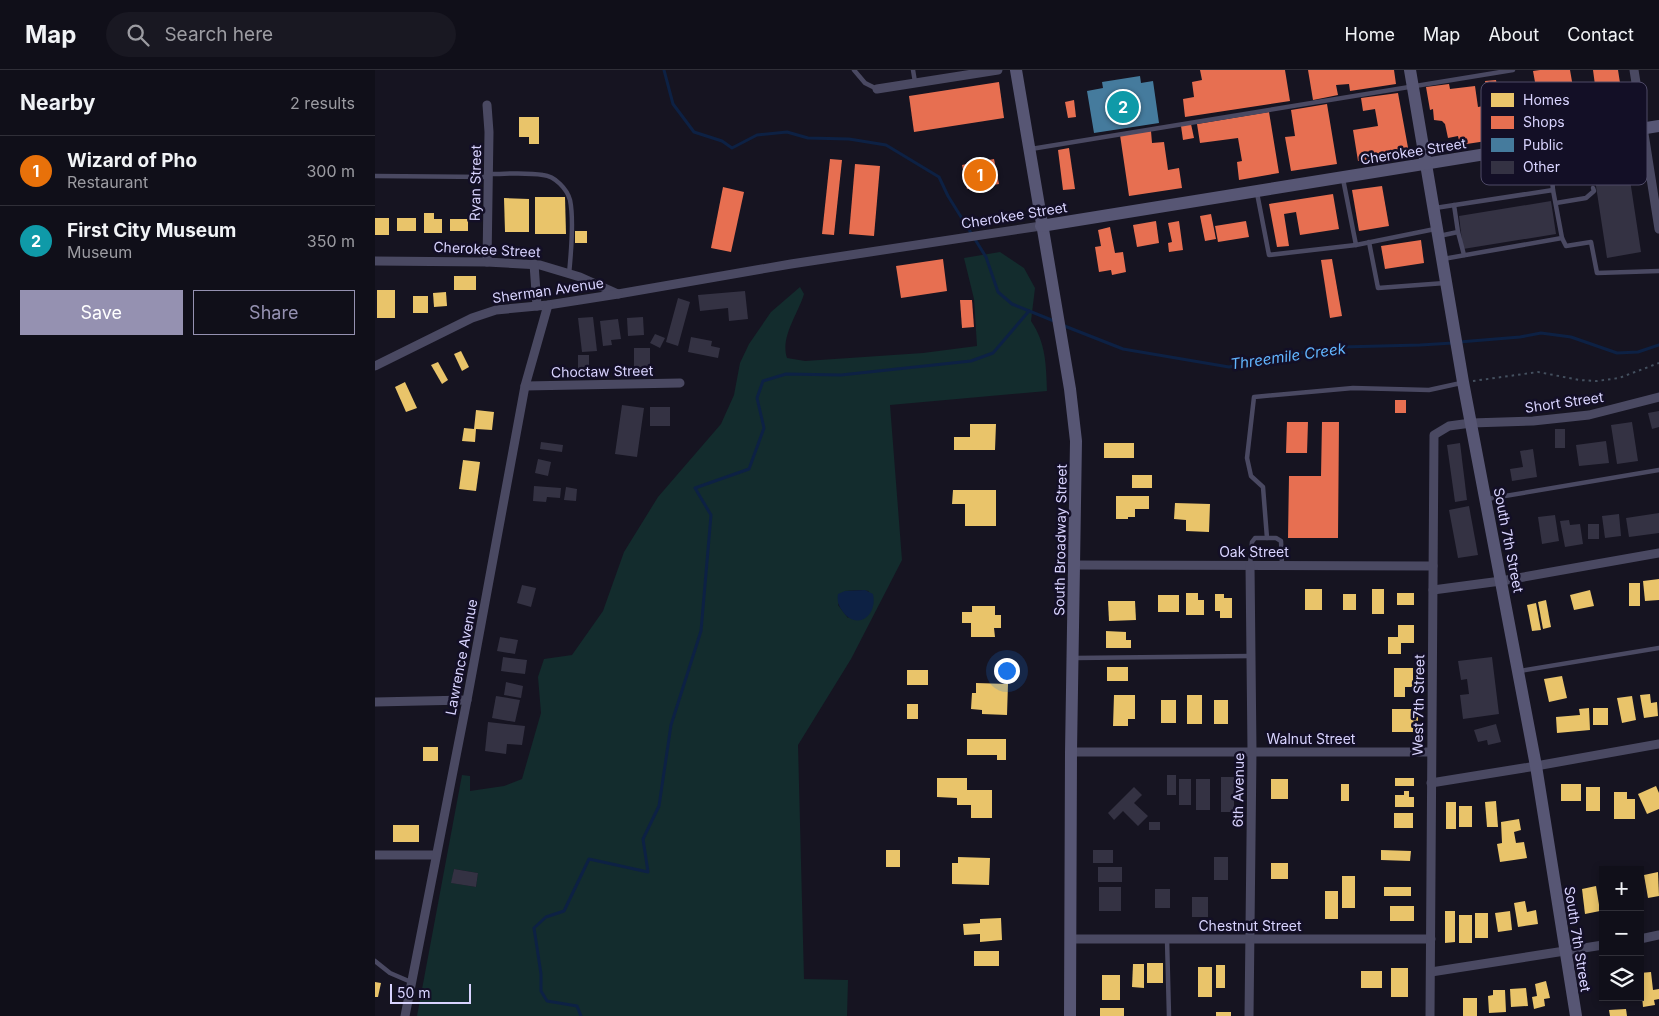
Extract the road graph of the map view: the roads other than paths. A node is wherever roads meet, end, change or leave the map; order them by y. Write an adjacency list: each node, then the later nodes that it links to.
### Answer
1 (854, 70): 9 (lane)
2 (913, 70): 7 (lane)
3 (998, 70): 7 (street)
4 (1016, 70): 12 (street, South Broadway Street)
5 (1410, 70): 8 (street, South 7th Street)
6 (1513, 70): 8 (lane)
7 (915, 84): 9 (street)
8 (1413, 86): 12 (lane); 14 (street, South 7th Street)
9 (877, 89)
10 (487, 105): 16 (street, Ryan Street)
11 (1647, 146): 25 (street)
12 (1029, 149): 26 (street, South Broadway Street)
13 (1481, 155): 14 (street, Cherokee Street)
14 (1426, 164): 17 (street, Cherokee Street); 24 (street, South 7th Street)
15 (375, 176): 16 (lane)
16 (489, 176): 36 (street, Ryan Street); 39 (lane)
17 (1343, 178): 21 (street, Cherokee Street); 32 (lane)
18 (1553, 185): 20 (lane)
19 (1593, 188): 22 (lane)
20 (1553, 190): 22 (lane); 23 (lane)
21 (1257, 192): 26 (street, Cherokee Street); 32 (lane)
22 (1556, 203): 30 (lane)
23 (1453, 205): 24 (lane); 29 (lane)
24 (1433, 208): 28 (street, South 7th Street)
25 (1658, 210): 27 (street)
26 (1041, 226): 41 (street, Cherokee Street); 54 (street, South Broadway Street)
27 (1659, 228)
28 (1437, 232): 29 (lane); 31 (lane); 34 (street, South 7th Street)
29 (1458, 232): 33 (lane)
30 (1562, 238): 33 (lane); 38 (lane)
31 (1369, 242): 32 (lane); 40 (lane)
32 (1356, 245)
33 (1464, 256): 34 (lane)
34 (1441, 259): 40 (street, South 7th Street)
35 (375, 261): 36 (street, Cherokee Street)
36 (487, 262): 37 (street, Cherokee Street)
37 (534, 264): 39 (street, Cherokee Street); 43 (street)
38 (1659, 271)
39 (569, 274): 41 (street, Cherokee Street)
40 (1447, 289): 45 (street, South 7th Street)
41 (618, 294): 42 (street, Sherman Avenue)
42 (548, 305): 43 (street, Sherman Avenue); 47 (street, Lawrence Avenue)
43 (537, 306): 44 (street, Sherman Avenue)
44 (375, 366)
45 (1462, 378): 49 (street, South 7th Street); 52 (lane)
46 (680, 383): 47 (street, Choctaw Street)
47 (525, 386): 64 (street, Lawrence Avenue)
48 (1659, 397): 49 (street, Short Street)
49 (1471, 423): 51 (street, South 7th Street); 57 (street, West 7th Street)
50 (1659, 470): 51 (lane)
51 (1486, 499): 58 (street, South 7th Street)
52 (1267, 538): 55 (lane); 56 (lane)
53 (1659, 553): 58 (street)
54 (1075, 565): 55 (street, Oak Street); 62 (street, South Broadway Street)
55 (1250, 565): 56 (street, Oak Street); 61 (street, 6th Avenue)
56 (1282, 565): 57 (street, Oak Street)
57 (1433, 566): 59 (street, West 7th Street)
58 (1501, 581): 59 (street); 63 (street, South 7th Street)
59 (1433, 590): 69 (street, West 7th Street)
60 (1659, 648): 63 (lane)
61 (1251, 656): 62 (lane); 67 (street, 6th Avenue)
62 (1073, 658): 68 (street, South Broadway Street)
63 (1518, 672): 70 (street, South 7th Street)
64 (467, 700): 65 (street); 73 (street, Lawrence Avenue)
65 (375, 702)
66 (1659, 744): 70 (street)
67 (1252, 751): 68 (street, Walnut Street); 69 (street, Walnut Street); 78 (street, 6th Avenue)
68 (1071, 752): 76 (street, South Broadway Street)
69 (1431, 752): 71 (street, West 7th Street)
70 (1536, 766): 71 (street); 81 (street, South 7th Street)
71 (1431, 783): 79 (street, West 7th Street)
72 (375, 855): 73 (street)
73 (436, 855): 84 (street, Lawrence Avenue)
74 (1659, 935): 75 (street)
75 (1644, 937)
76 (1070, 939): 77 (street, Chestnut Street); 86 (street, South Broadway Street)
77 (1167, 939): 78 (street, Chestnut Street); 87 (lane)
78 (1250, 939): 79 (street, Chestnut Street); 88 (street, 6th Avenue)
79 (1431, 939): 83 (street, West 7th Street)
80 (1599, 946): 81 (street)
81 (1565, 952): 83 (street); 90 (street, South 7th Street)
82 (375, 961): 84 (lane)
83 (1431, 972): 89 (street, West 7th Street)
84 (411, 982): 85 (street, Lawrence Avenue)
85 (405, 1016)
86 (1070, 1016)
87 (1169, 1016)
88 (1249, 1016)
89 (1430, 1016)
90 (1576, 1016)

